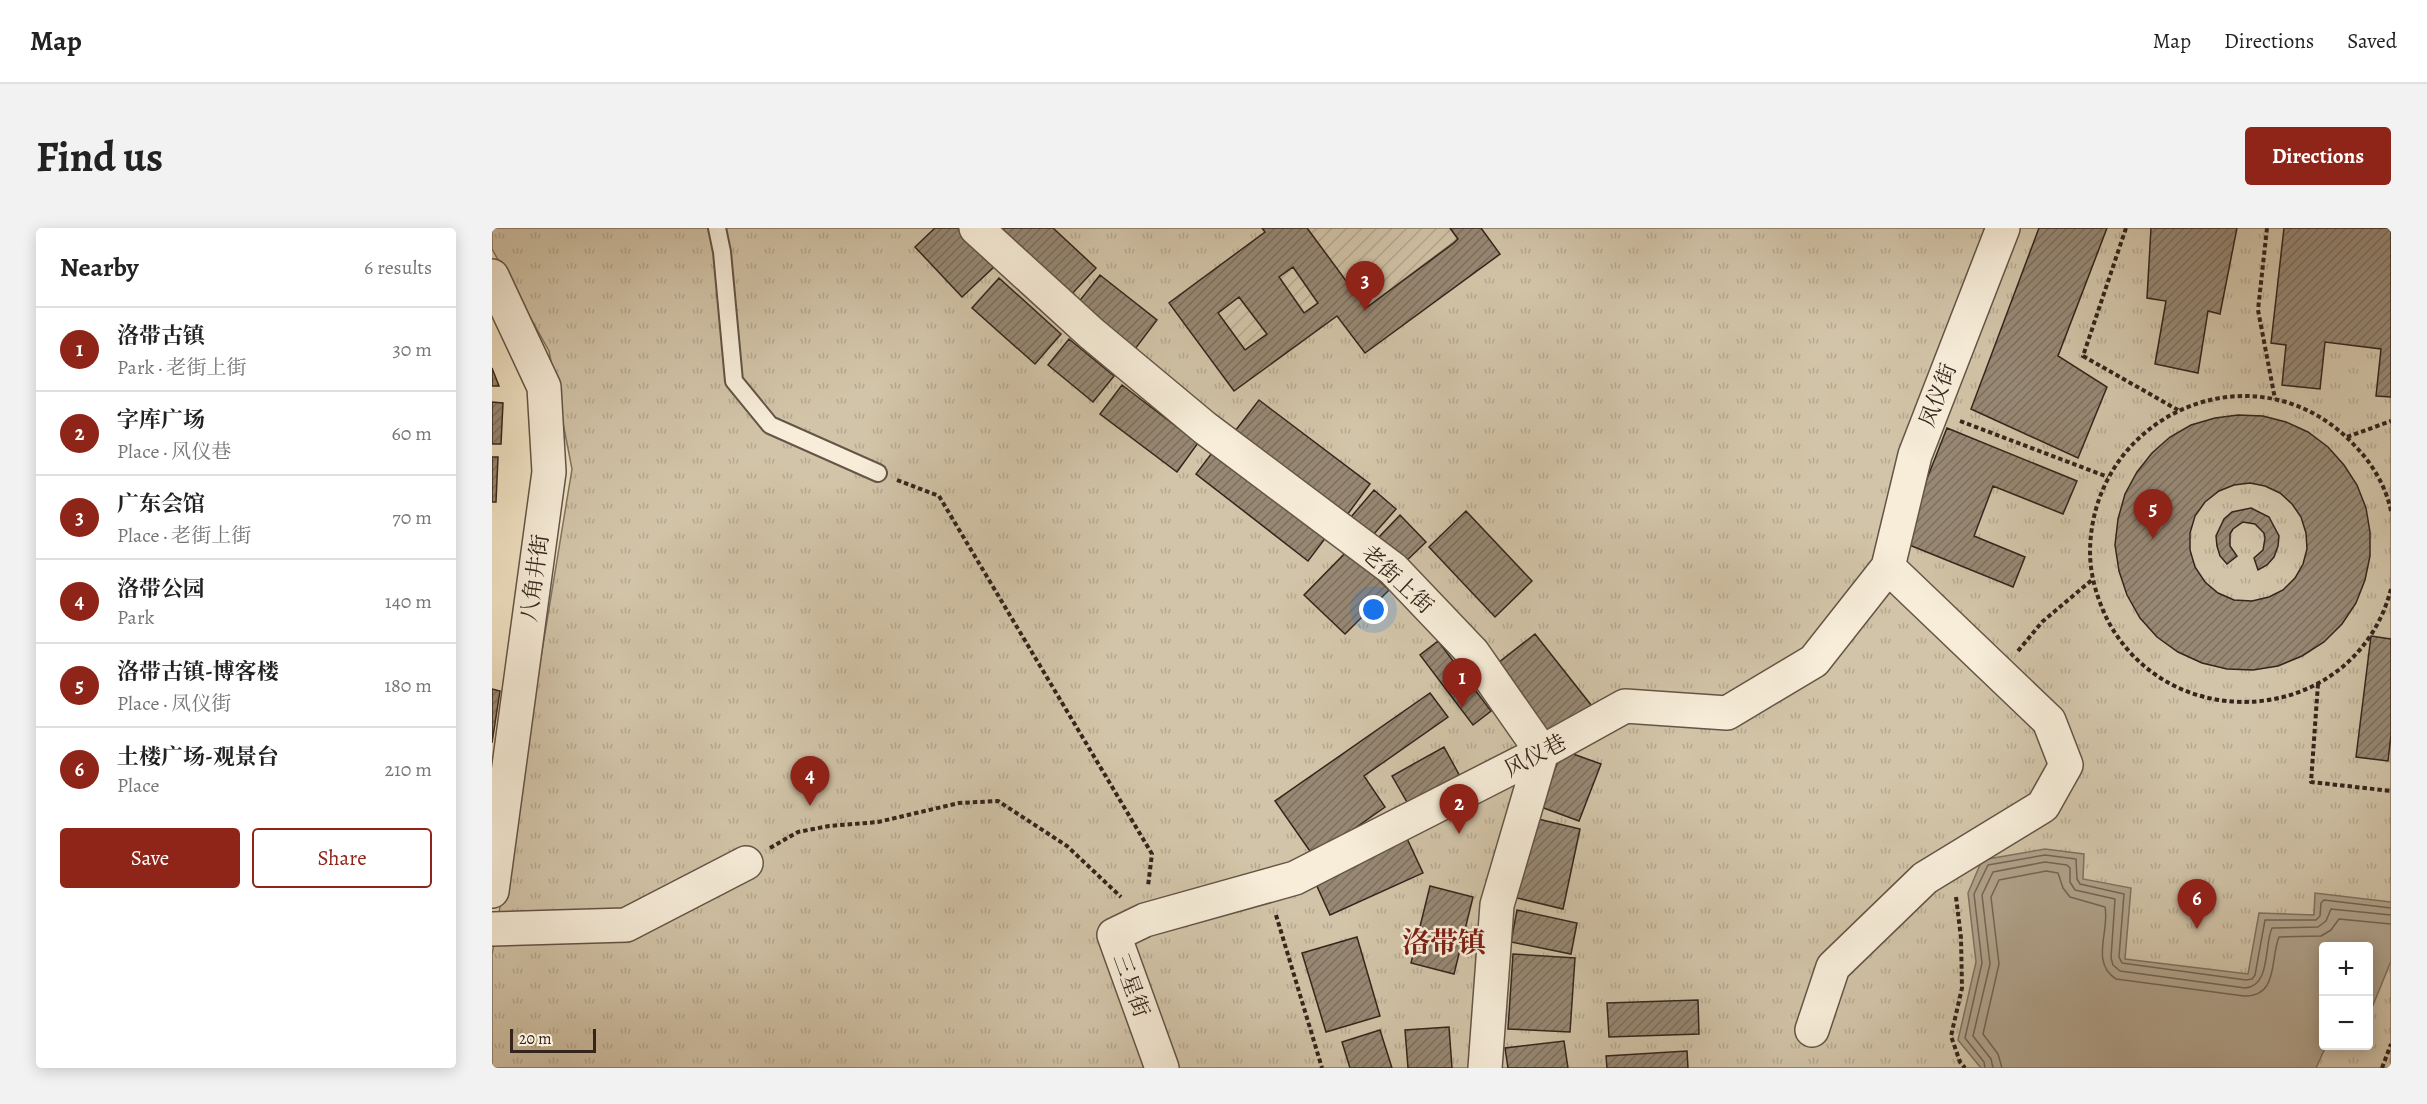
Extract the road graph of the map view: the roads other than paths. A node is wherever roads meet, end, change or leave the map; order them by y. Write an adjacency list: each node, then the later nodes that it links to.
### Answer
1 (717, 228): 5 (lane)
2 (976, 228): 7 (street, 老街上街)
3 (2003, 228): 6 (street, 凤仪街)
4 (492, 276): 9 (street, 八角井街)
5 (878, 473)
6 (1888, 567): 7 (street, 风仪巷); 12 (street)
7 (1542, 752): 10 (street, 风仪巷); 14 (street)
8 (746, 863): 11 (street)
9 (492, 891)
10 (1145, 920): 13 (street, 三星街)
11 (492, 929)
12 (1812, 1030)
13 (1162, 1068)
14 (1485, 1068)

